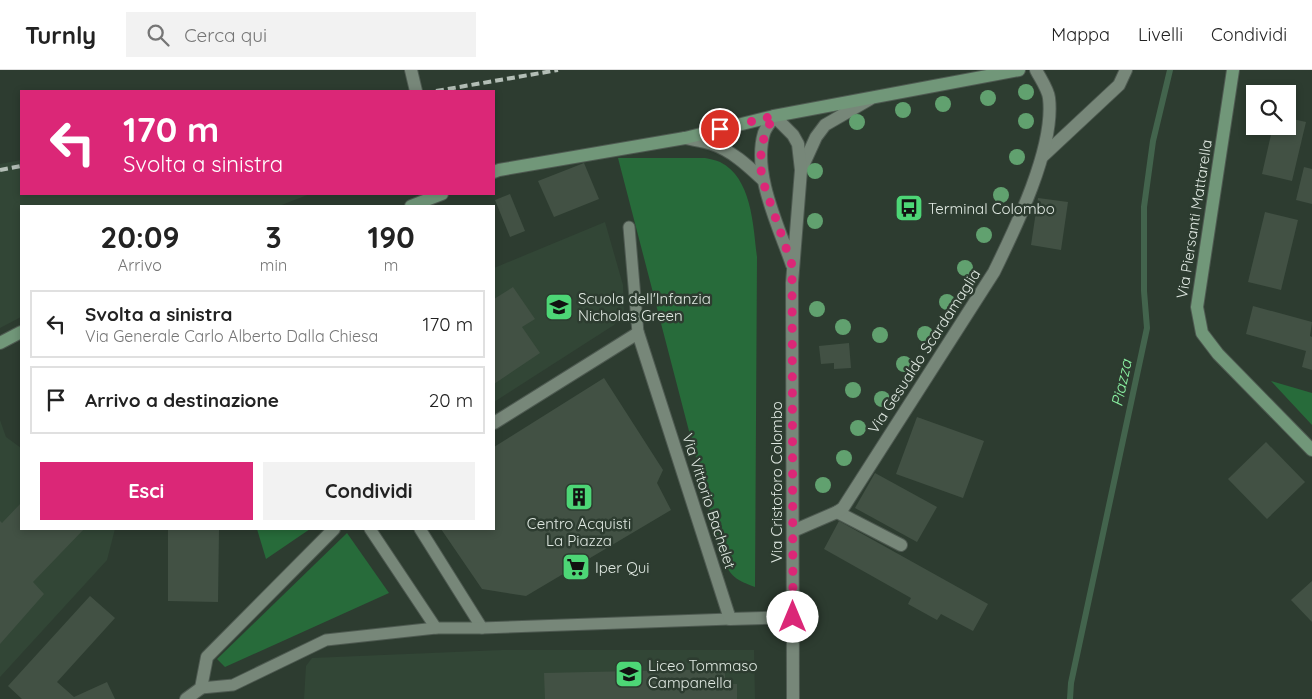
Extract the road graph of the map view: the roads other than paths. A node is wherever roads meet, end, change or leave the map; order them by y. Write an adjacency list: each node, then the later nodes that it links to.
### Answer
1 (411, 70): 6 (street)
2 (1019, 70): 7 (street)
3 (1036, 70): 10 (street, Via Gesualdo Scardamaglia)
4 (1126, 70): 10 (street, Via Gesualdo Scardamaglia)
5 (1234, 70): 22 (street, Via Piersanti Mattarella)
6 (416, 90)
7 (874, 97): 8 (street); 11 (street, Via Cristoforo Colombo)
8 (774, 116): 9 (street); 11 (street, Via Cristoforo Colombo); 13 (street, Via Cristoforo Colombo)
9 (685, 138): 12 (street); 13 (street, Via Cristoforo Colombo)
10 (1043, 156): 23 (street, Via Gesualdo Scardamaglia)
11 (801, 170): 17 (street, Via Cristoforo Colombo)
12 (495, 172)
13 (762, 179): 17 (street, Via Cristoforo Colombo)
14 (439, 195): 15 (street)
15 (414, 205)
16 (629, 227): 19 (lane)
17 (792, 265): 27 (street, Via Cristoforo Colombo)
18 (20, 332): 20 (street)
19 (638, 333): 21 (street); 30 (street, Via Vittorio Bachelet)
20 (0, 342)
21 (495, 423)
22 (1312, 450)
23 (837, 512): 27 (street, Via Gesualdo Scardamaglia); 28 (street)
24 (333, 530): 33 (street)
25 (371, 530): 31 (lane)
26 (421, 530): 32 (lane)
27 (793, 532): 29 (street, Via Cristoforo Colombo)
28 (900, 545)
29 (793, 617): 30 (street); 35 (street, Via Cristoforo Colombo)
30 (730, 619): 32 (lane)
31 (436, 628): 32 (lane); 33 (lane)
32 (482, 628)
33 (201, 688): 34 (street)
34 (186, 699)
35 (793, 699)

